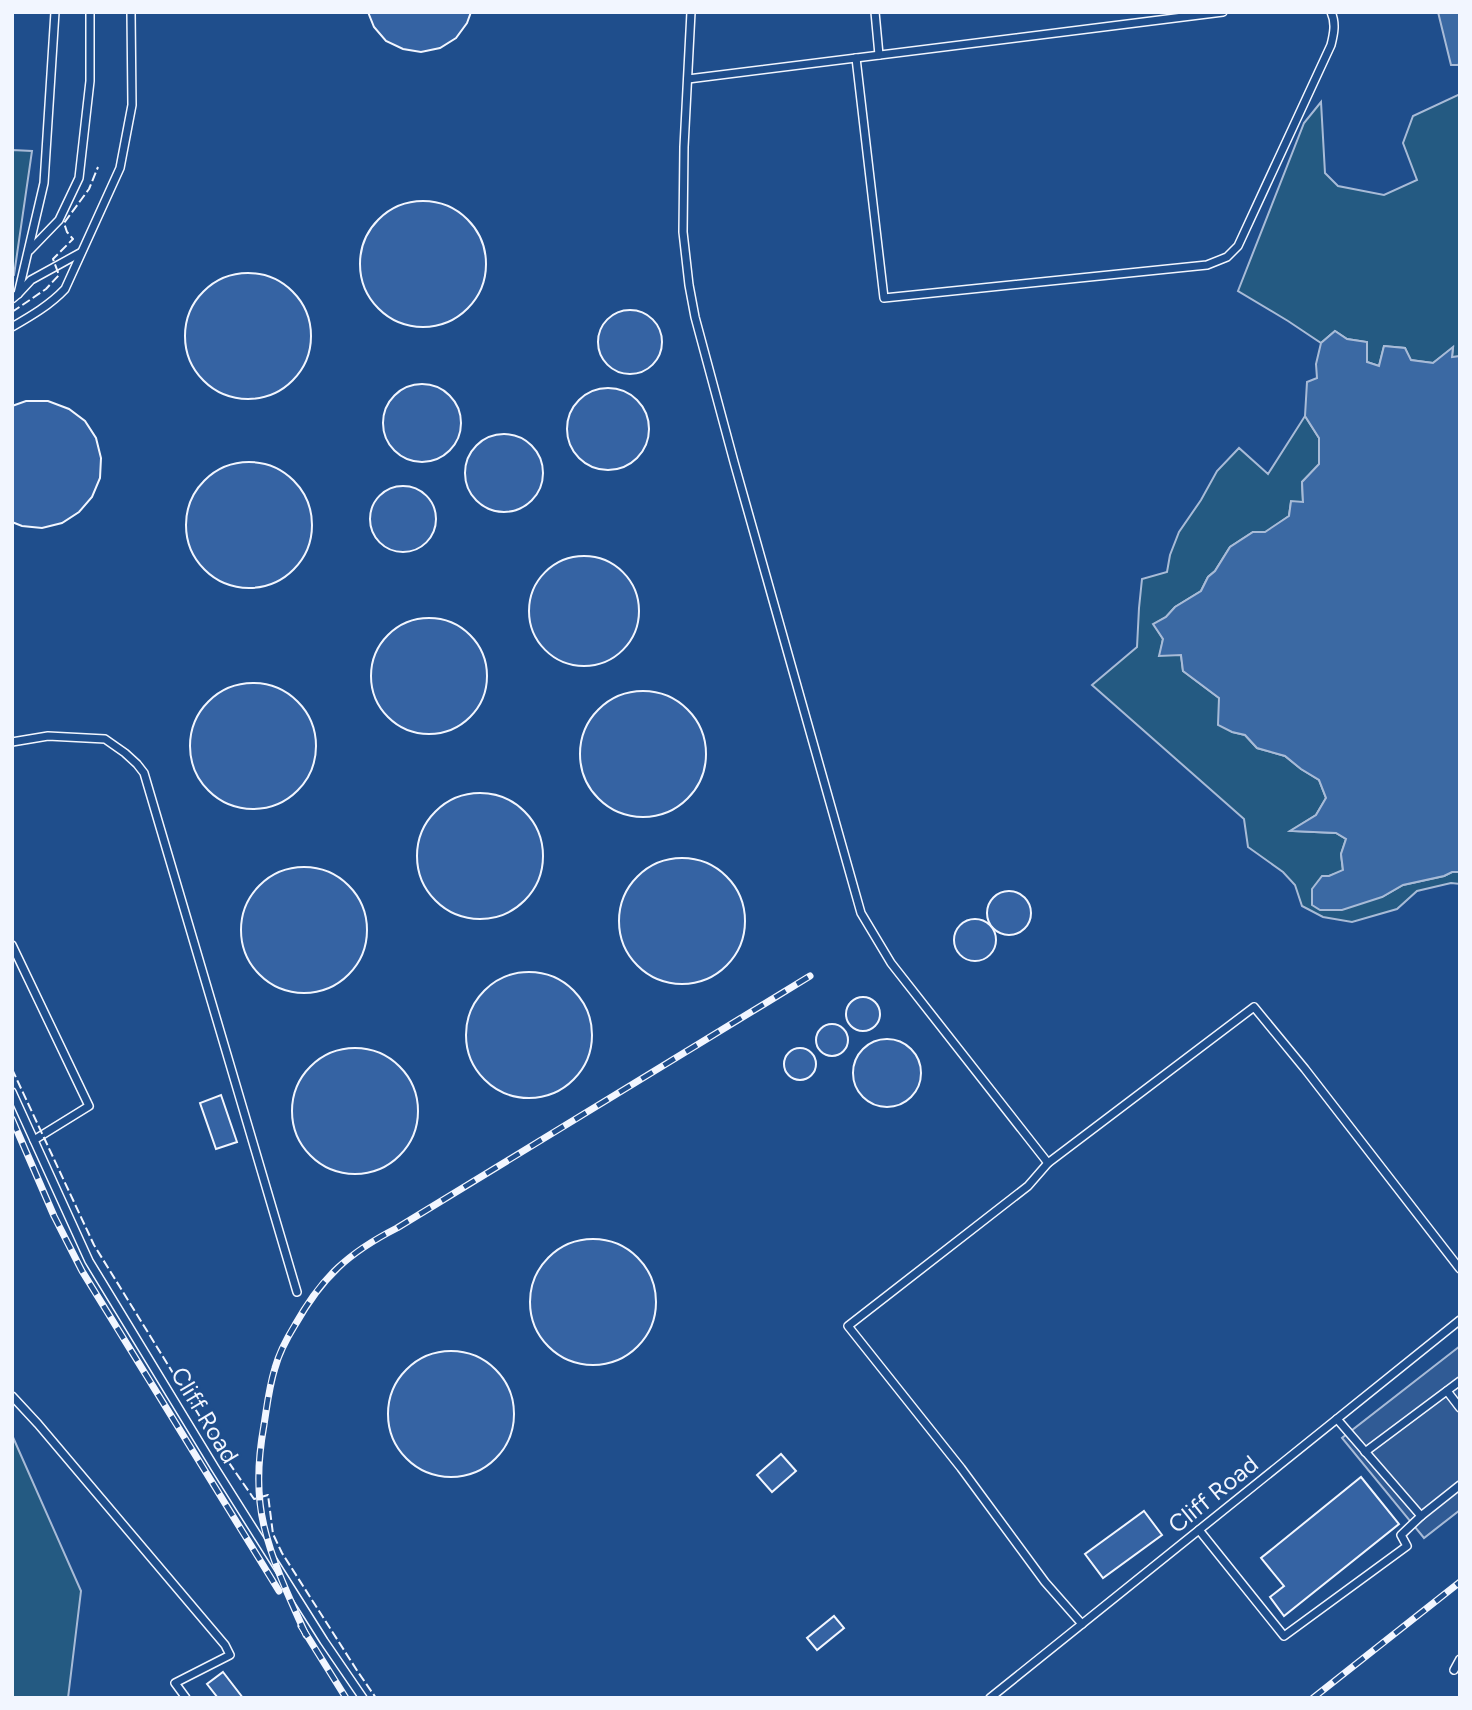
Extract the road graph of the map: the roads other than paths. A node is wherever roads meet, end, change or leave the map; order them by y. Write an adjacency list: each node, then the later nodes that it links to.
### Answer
1 (55, 12): 11 (lane)
2 (90, 12): 11 (lane)
3 (131, 12): 12 (lane)
4 (691, 12): 10 (lane)
5 (875, 12): 8 (lane)
6 (1223, 12): 8 (lane)
7 (1331, 12): 9 (lane)
8 (879, 55): 9 (lane)
9 (856, 58): 10 (lane)
10 (688, 79): 19 (lane)
11 (28, 251): 13 (lane)
12 (81, 252): 13 (lane); 14 (lane)
13 (15, 297)
14 (12, 327)
15 (12, 742): 21 (lane)
16 (12, 945): 18 (lane)
17 (12, 1092): 18 (lane, Cliff Road)
18 (34, 1140): 36 (lane, Cliff Road)
19 (1048, 1163): 20 (lane); 32 (lane)
20 (1460, 1269)
21 (297, 1292)
22 (1460, 1320): 27 (lane, Cliff Road)
23 (1460, 1381): 24 (lane)
24 (1447, 1391): 26 (lane); 28 (lane)
25 (12, 1396): 35 (lane)
26 (1460, 1408)
27 (1337, 1419): 28 (lane); 31 (lane, Cliff Road)
28 (1365, 1452): 30 (lane)
29 (1460, 1485): 30 (lane)
30 (1421, 1516): 31 (lane)
31 (1199, 1530): 32 (lane, Cliff Road)
32 (1082, 1624): 37 (lane, Cliff Road)
33 (1460, 1659): 34 (lane)
34 (1454, 1670)
35 (186, 1698)
36 (363, 1698)
37 (990, 1698)

